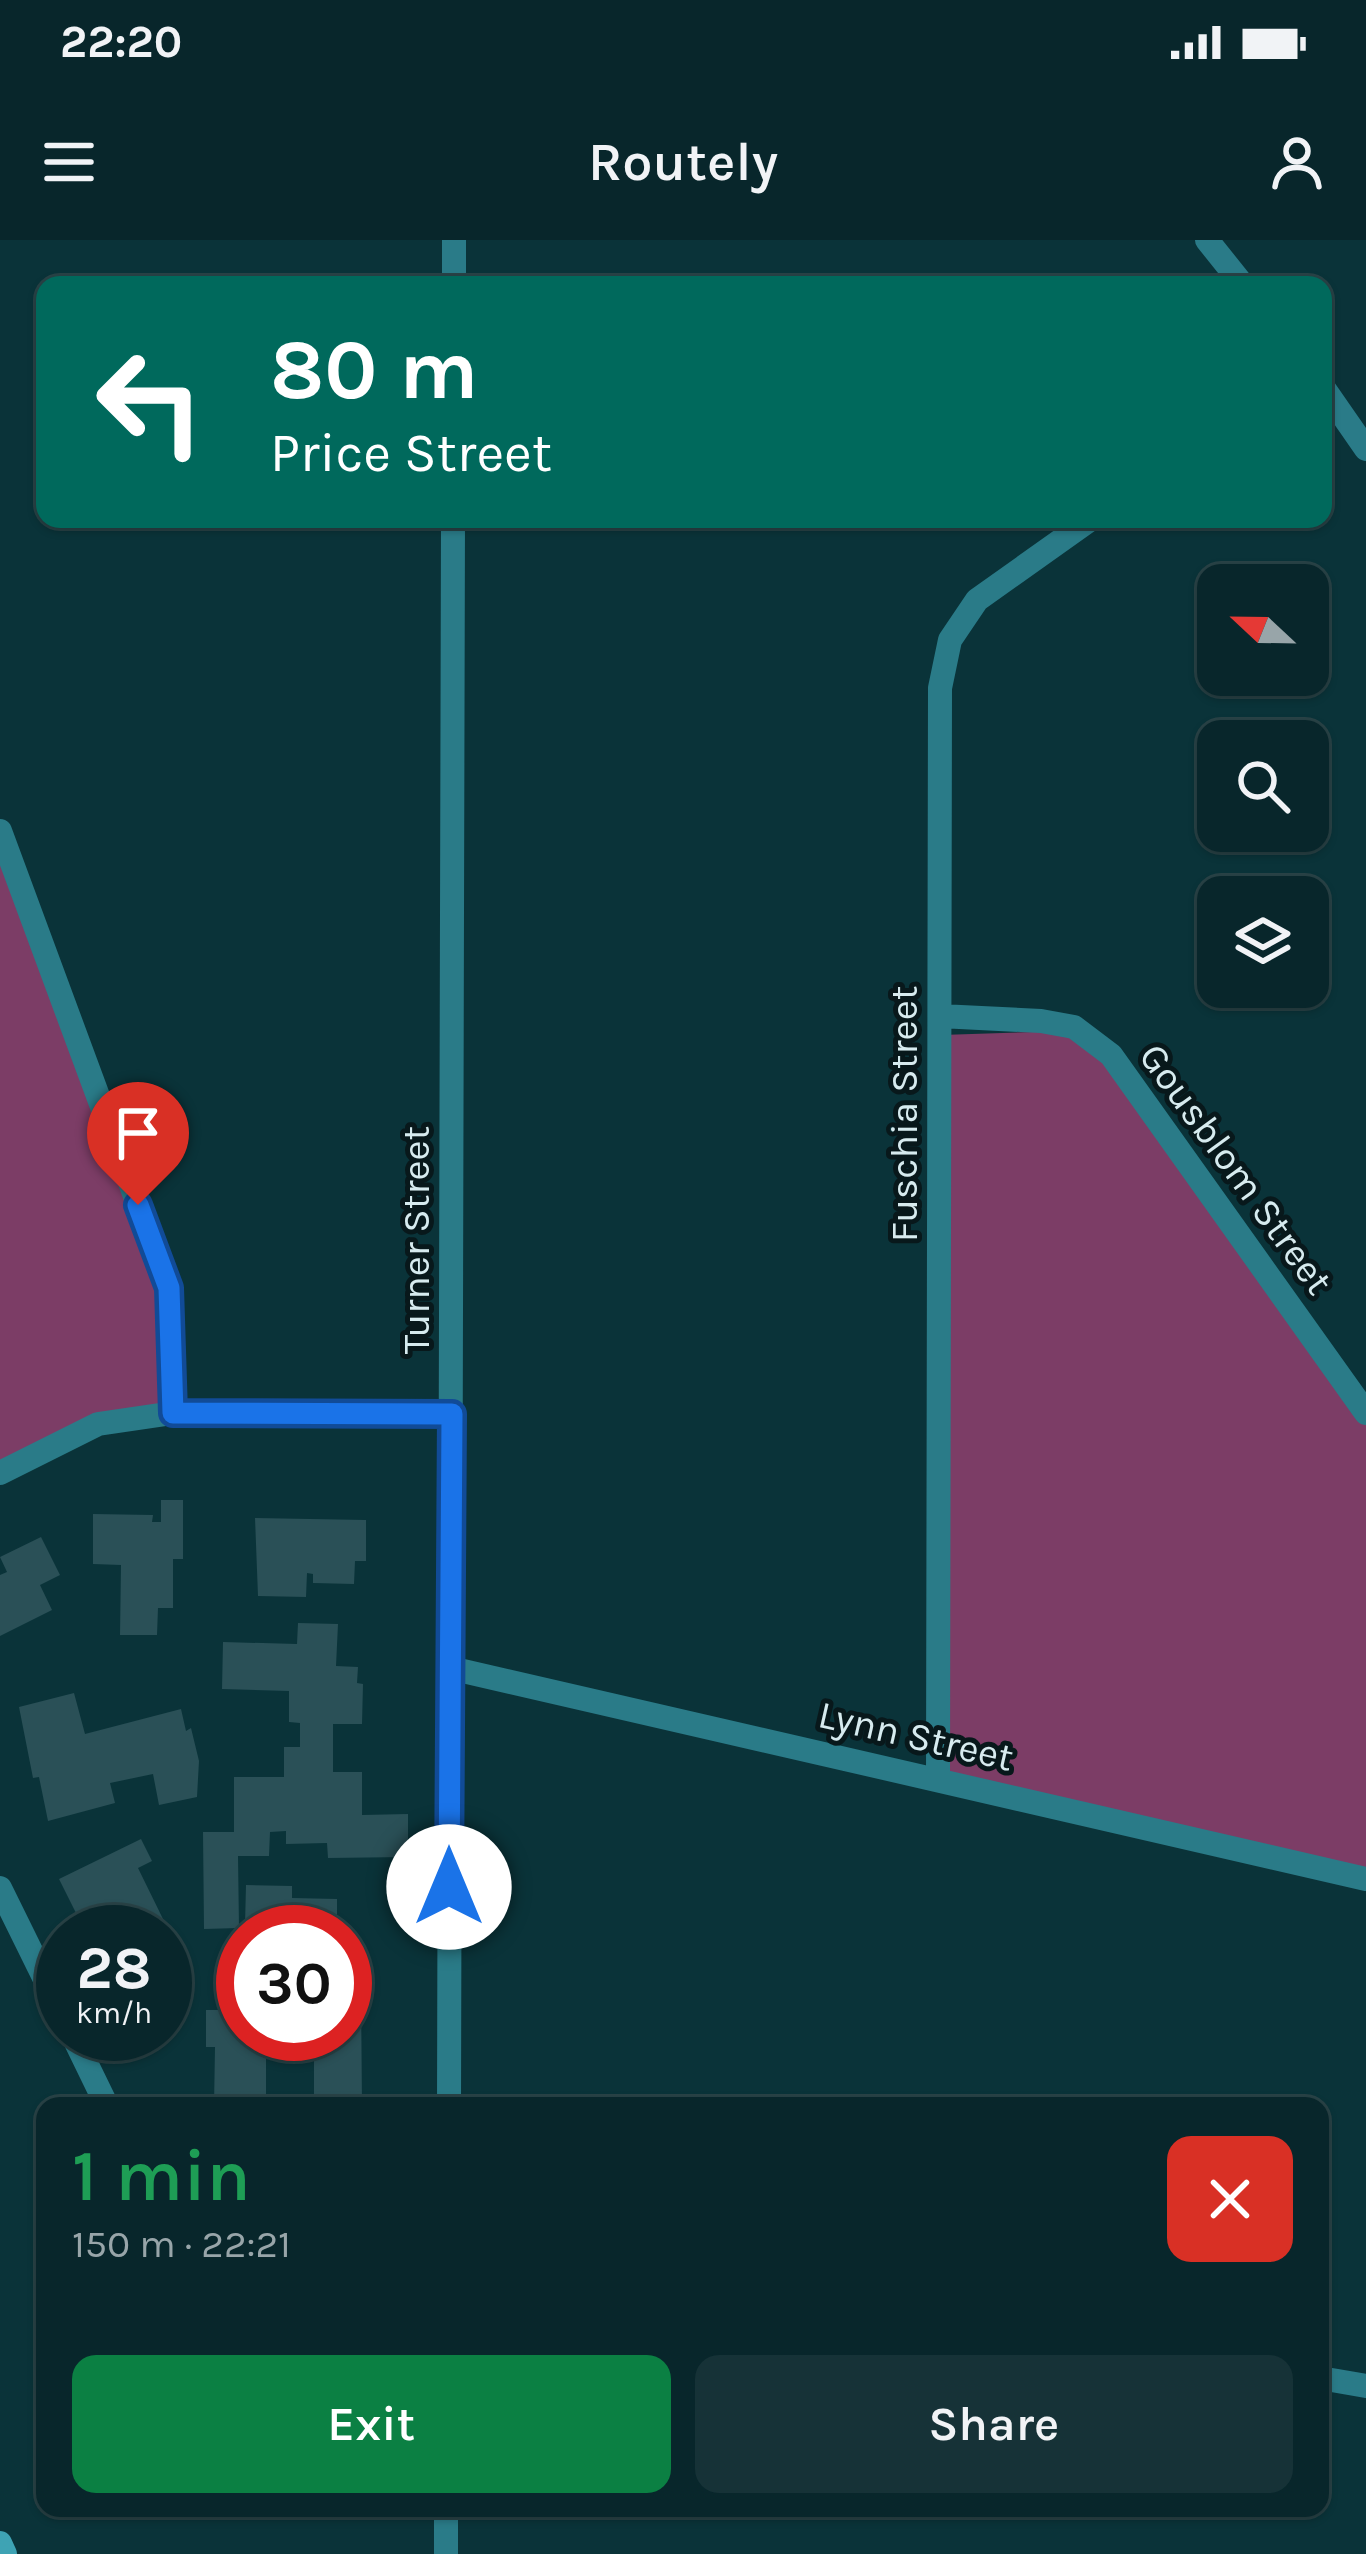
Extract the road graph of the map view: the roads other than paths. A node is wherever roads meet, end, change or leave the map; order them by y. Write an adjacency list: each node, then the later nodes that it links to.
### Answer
1 (454, 240): 3 (street)
2 (1207, 240): 4 (street)
3 (454, 276)
4 (1236, 276)
5 (1332, 400): 6 (street)
6 (1366, 449)
7 (453, 528): 13 (street, Turner Street)
8 (1078, 528): 10 (street, Fuschia Street)
9 (0, 831): 11 (street)
10 (940, 1016): 12 (street, Gousblom Street); 16 (street, Fuschia Street)
11 (173, 1413): 13 (street); 14 (street)
12 (1366, 1413)
13 (452, 1414): 15 (street, Turner Street)
14 (0, 1473)
15 (450, 1668): 16 (street, Lynn Street); 22 (street, Turner Street)
16 (938, 1778): 17 (street, Lynn Street)
17 (1366, 1879)
18 (0, 1888): 19 (street)
19 (36, 1961)
20 (85, 2061): 21 (street)
21 (103, 2097)
22 (449, 2097)
23 (1329, 2380): 24 (street)
24 (1366, 2386)
25 (446, 2517): 28 (street)
26 (0, 2543): 27 (street)
27 (5, 2554)
28 (446, 2554)

